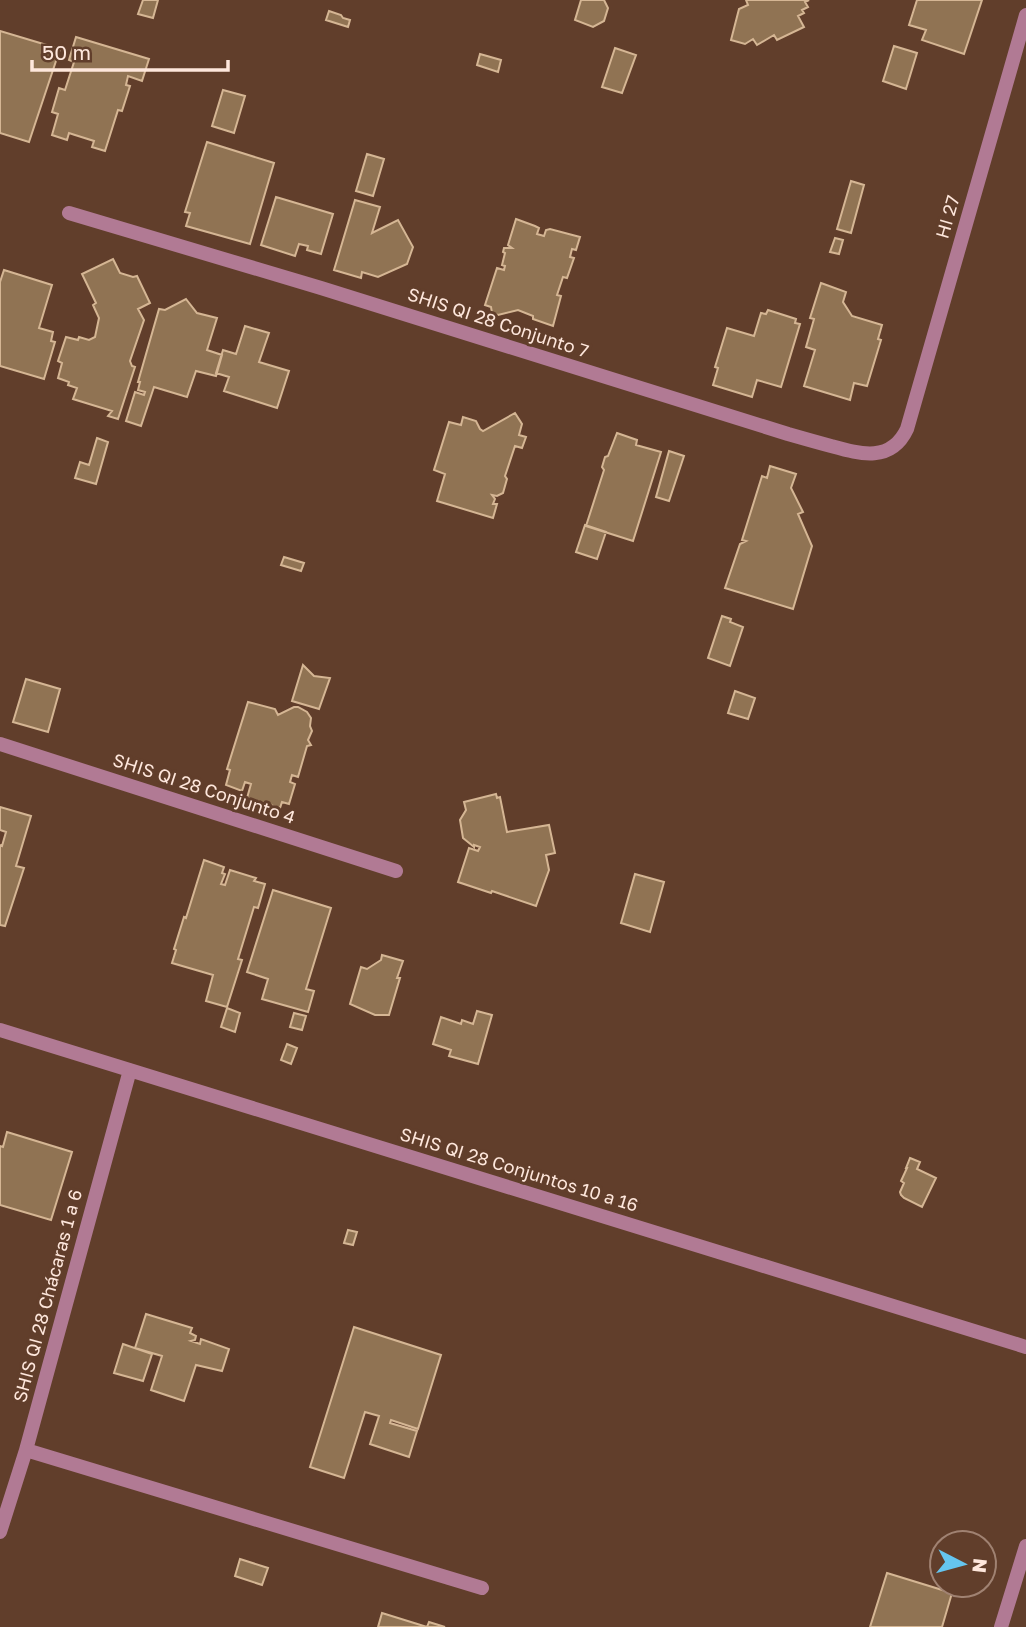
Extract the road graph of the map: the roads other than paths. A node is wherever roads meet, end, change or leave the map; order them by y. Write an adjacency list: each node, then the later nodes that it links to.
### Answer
1 (1026, 15): 3 (street, HI 27)
2 (69, 213): 3 (street, SHIS QI 28 Conjunto 7)
3 (907, 429)
4 (0, 744): 5 (street, SHIS QI 28 Conjunto 4)
5 (396, 872)
6 (0, 1030): 7 (street, SHIS QI 28 Conjuntos 10 a 16)
7 (130, 1070): 8 (street, SHIS QI 28 Conjuntos 10 a 16); 9 (street, SHIS QI 28 Chácaras 1 a 6)
8 (1026, 1348)
9 (26, 1450): 10 (street, SHIS QI 28 Chácaras 1 a 6); 12 (street)
10 (0, 1532)
11 (1026, 1546): 13 (street)
12 (482, 1588)
13 (1001, 1627)

